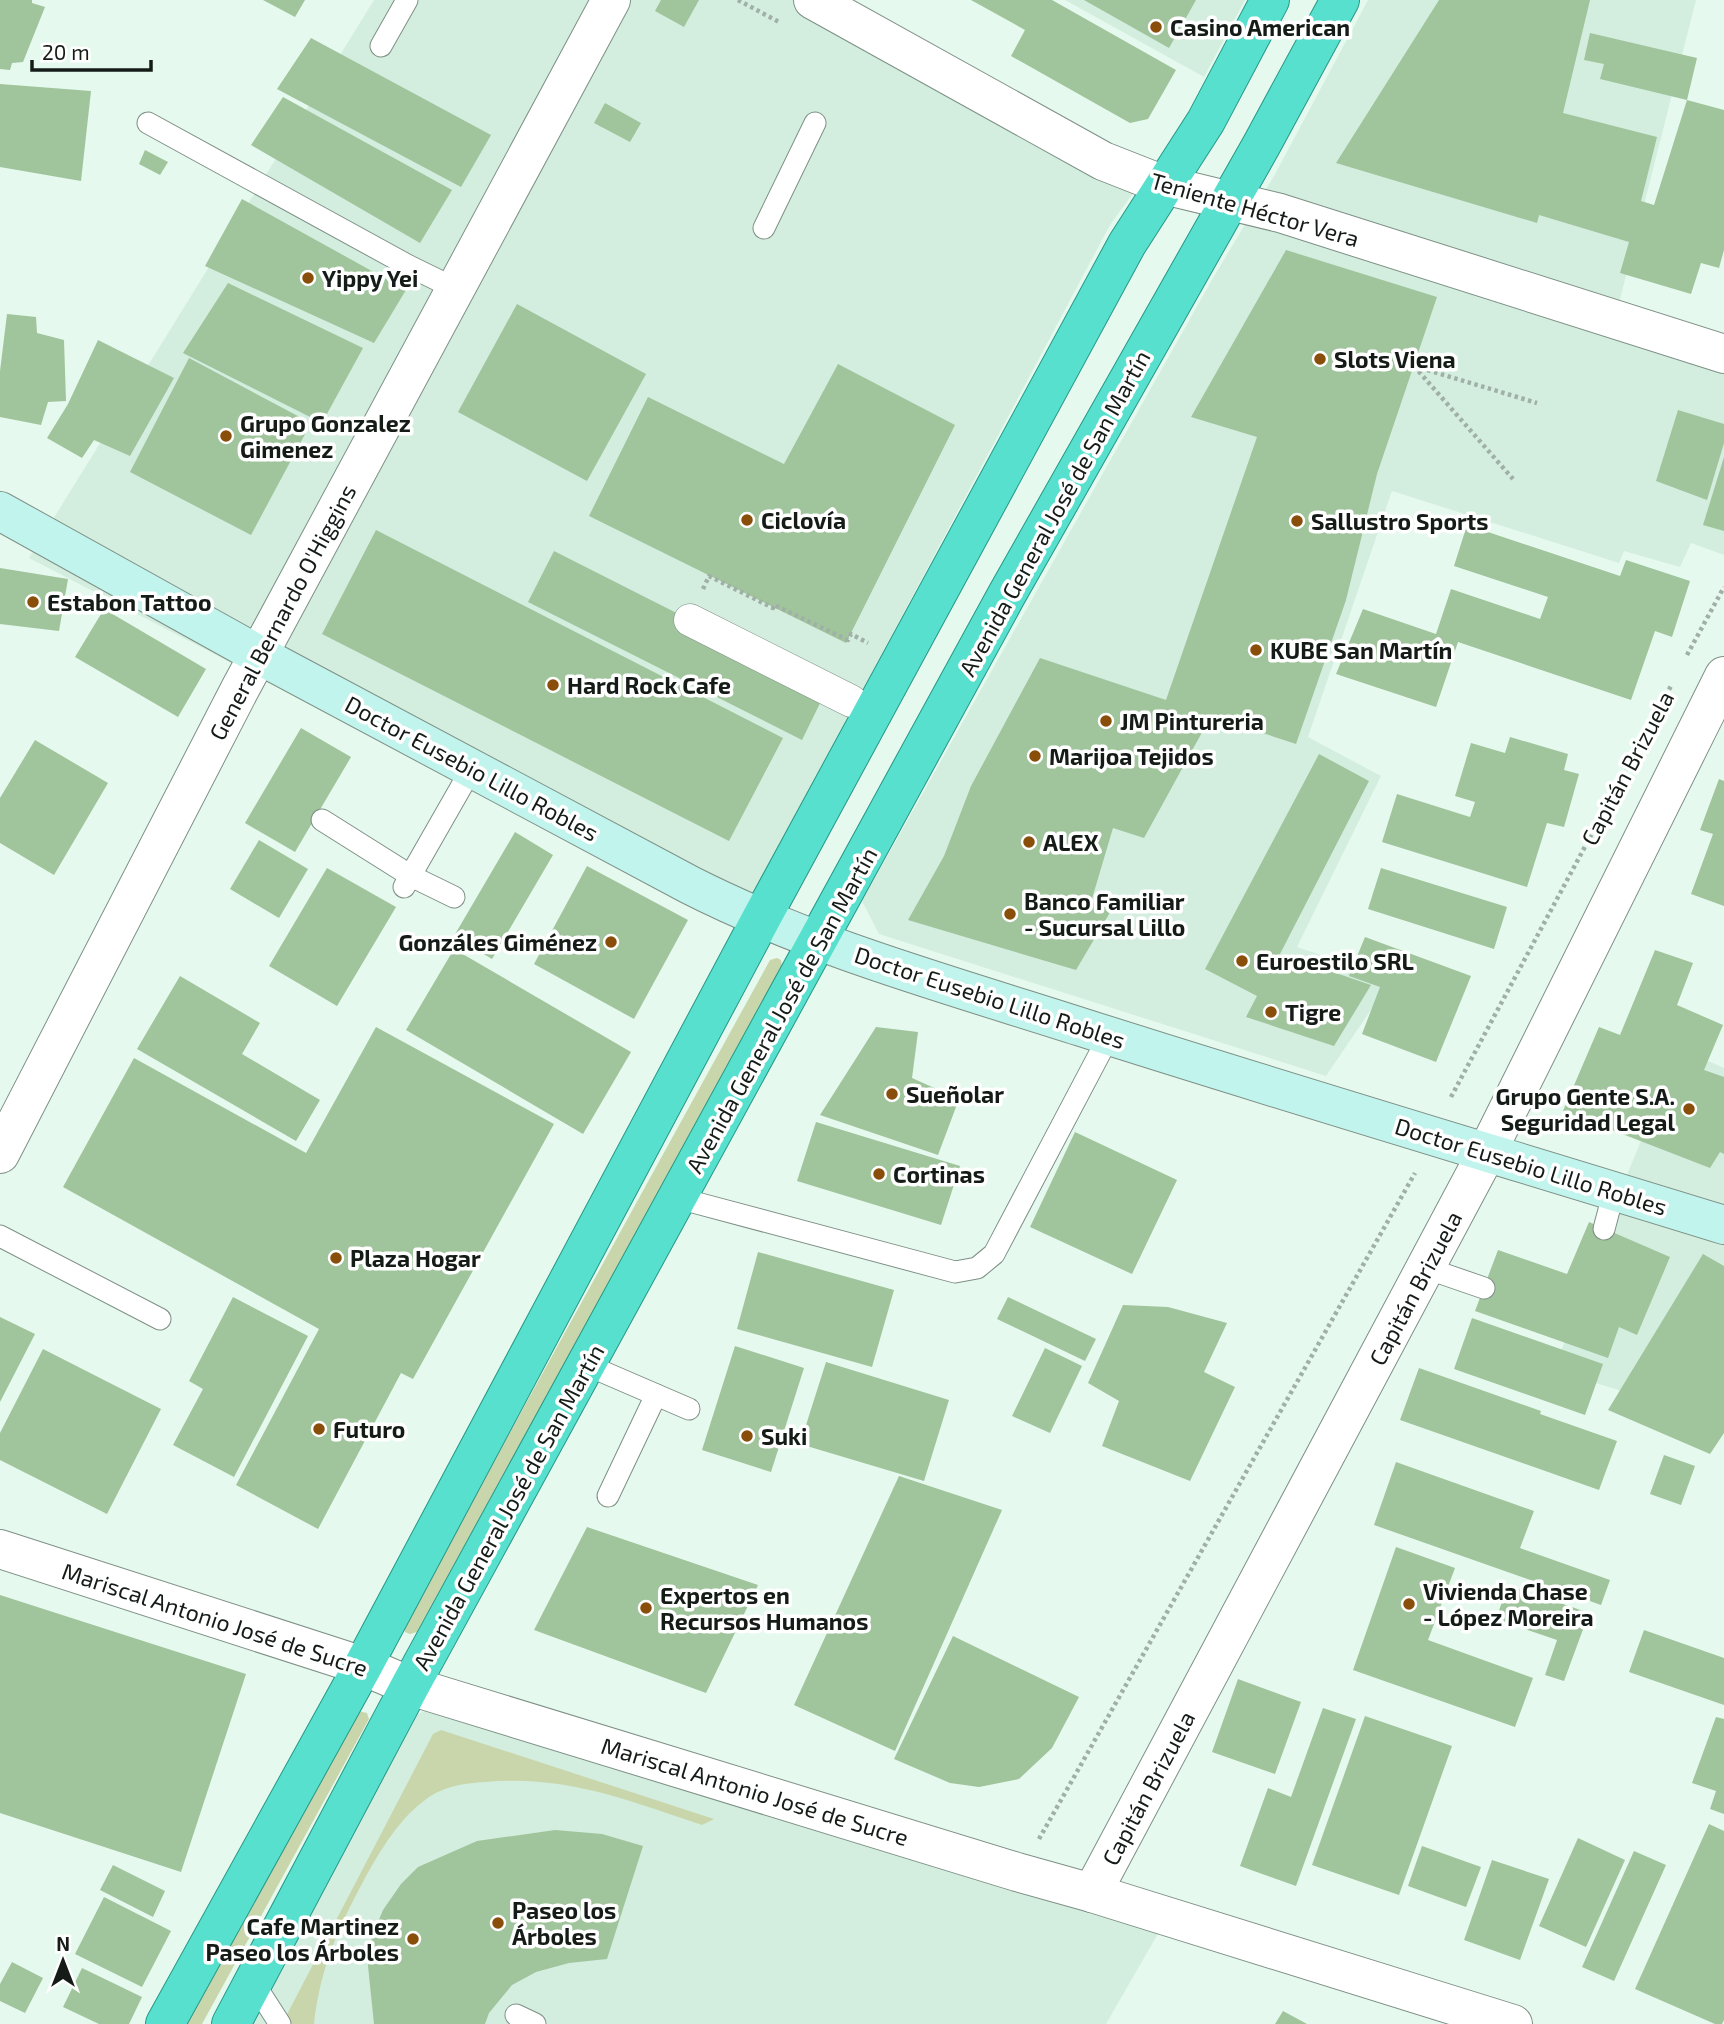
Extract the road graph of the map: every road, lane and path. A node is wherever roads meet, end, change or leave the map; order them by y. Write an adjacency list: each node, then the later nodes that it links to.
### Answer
1 (407, 0): 6 (lane)
2 (611, 0): 12 (street, General Bernardo O'Higgins)
3 (813, 0): 9 (street, Teniente Héctor Vera)
4 (1270, 0): 9 (highway)
5 (1340, 0): 10 (highway, Avenida General José de San Martín)
6 (381, 46)
7 (148, 122): 12 (lane)
8 (816, 123): 11 (lane)
9 (1164, 185): 10 (street, Teniente Héctor Vera); 30 (highway)
10 (1229, 201): 13 (street, Teniente Héctor Vera); 31 (highway, Avenida General José de San Martín)
11 (764, 228)
12 (456, 289): 21 (street, General Bernardo O'Higgins)
13 (1724, 354)
14 (1537, 403): 15 (path)
15 (1513, 479)
16 (0, 511): 21 (main road, Doctor Eusebio Lillo Robles)
17 (709, 576): 20 (path)
18 (1724, 587): 22 (path)
19 (690, 620): 25 (street)
20 (879, 648)
21 (258, 655): 26 (main road, Doctor Eusebio Lillo Robles); 35 (street, General Bernardo O'Higgins)
22 (1685, 660)
23 (1724, 676): 34 (street, Capitán Brizuela)
24 (1672, 684): 33 (path, Capitán Brizuela)
25 (851, 701)
26 (472, 768): 28 (lane); 30 (main road, Doctor Eusebio Lillo Robles)
27 (322, 820): 28 (lane)
28 (408, 881): 29 (lane)
29 (454, 897)
30 (762, 917): 31 (main road, Doctor Eusebio Lillo Robles); 50 (highway)
31 (819, 940): 32 (main road, Doctor Eusebio Lillo Robles); 38 (highway, Avenida General José de San Martín)
32 (1109, 1036): 34 (main road, Doctor Eusebio Lillo Robles); 38 (lane)
33 (1451, 1097)
34 (1487, 1152): 37 (main road, Doctor Eusebio Lillo Robles); 42 (street, Capitán Brizuela)
35 (0, 1154)
36 (1413, 1168): 52 (path)
37 (1614, 1191): 39 (main road, Doctor Eusebio Lillo Robles); 40 (lane)
38 (678, 1198): 45 (highway, Avenida General José de San Martín)
39 (1724, 1226)
40 (1604, 1228)
41 (0, 1236): 44 (lane)
42 (1426, 1268): 43 (lane); 53 (street, Capitán Brizuela)
43 (1484, 1288)
44 (160, 1319)
45 (587, 1365): 46 (lane); 51 (highway, Avenida General José de San Martín)
46 (656, 1395): 47 (lane); 48 (lane)
47 (689, 1409)
48 (608, 1496)
49 (0, 1549): 50 (street, Mariscal Antonio José de Sucre)
50 (363, 1666): 51 (street, Mariscal Antonio José de Sucre); 55 (highway)
51 (410, 1686): 53 (street, Mariscal Antonio José de Sucre); 54 (highway, Avenida General José de San Martín)
52 (1034, 1848)
53 (1092, 1893): 58 (street, Mariscal Antonio José de Sucre)
54 (253, 1982): 56 (highway, Avenida General José de San Martín); 57 (lane)
55 (165, 2024)
56 (231, 2024)
57 (280, 2024)
58 (1513, 2024)

